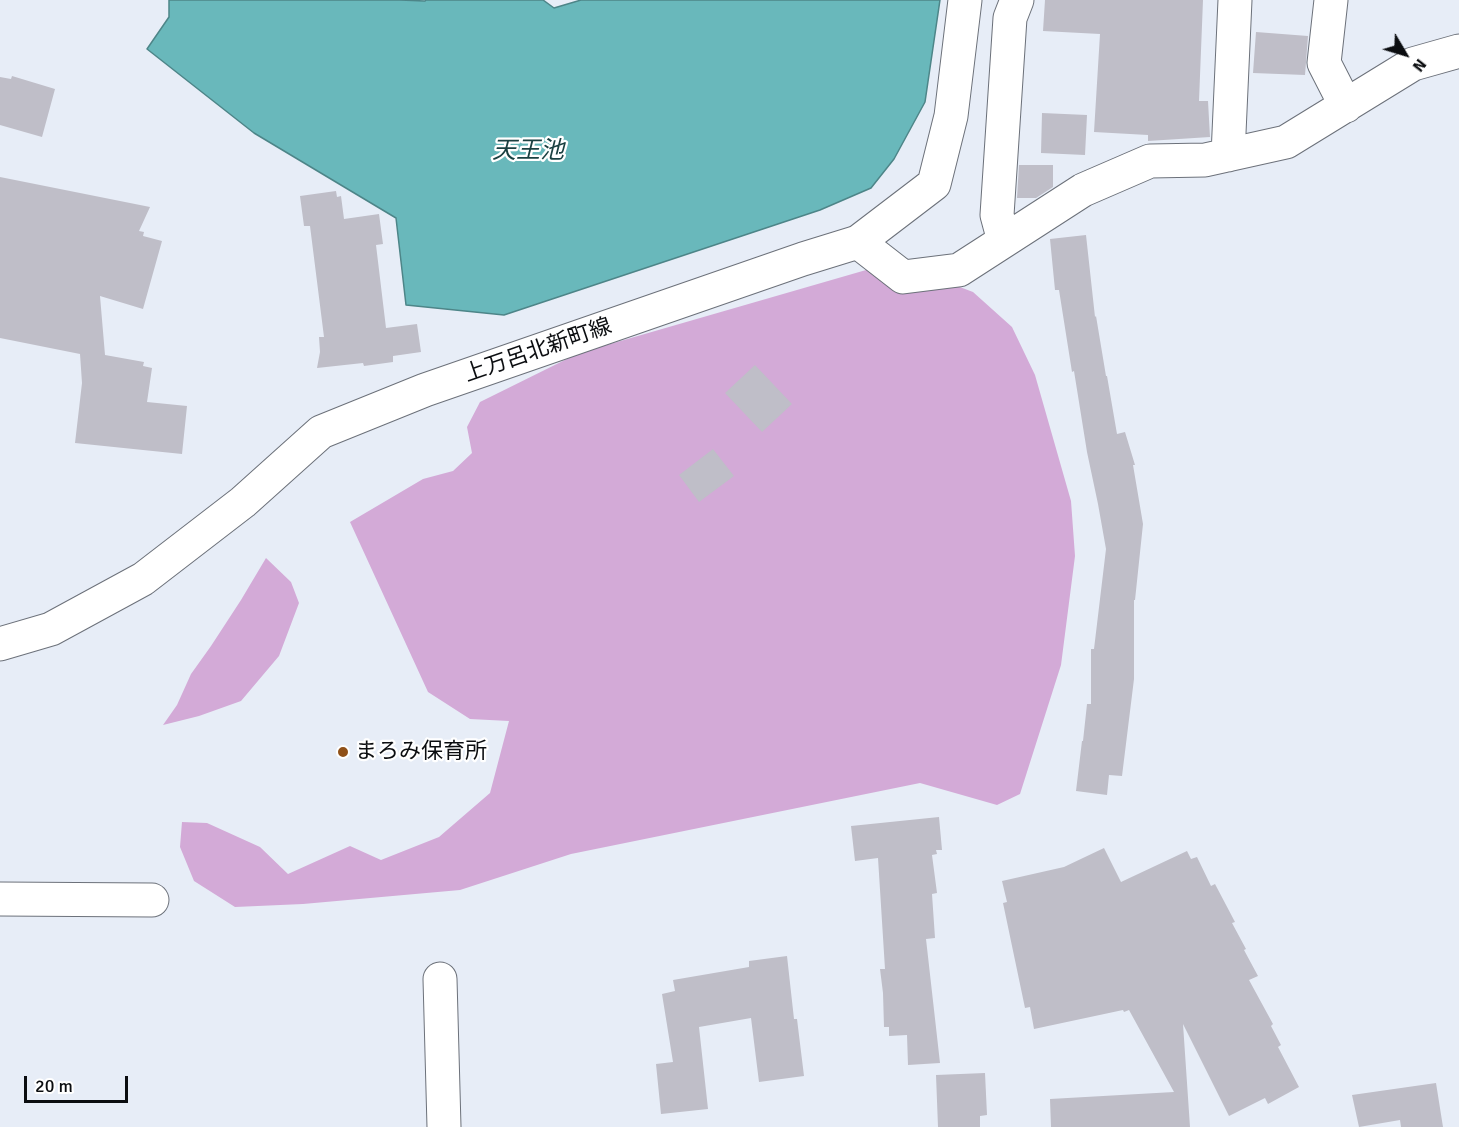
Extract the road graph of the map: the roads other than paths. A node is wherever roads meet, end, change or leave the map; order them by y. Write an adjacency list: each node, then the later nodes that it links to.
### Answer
1 (965, 0): 9 (street, 上万呂北新町線)
2 (1017, 0): 8 (street)
3 (1235, 0): 7 (street)
4 (1330, 0): 6 (street)
5 (1459, 51): 6 (street)
6 (1346, 106): 7 (street)
7 (1228, 155): 8 (street)
8 (1004, 241): 9 (street)
9 (858, 242): 10 (street, 上万呂北新町線)
10 (0, 644)
11 (0, 899): 12 (street)
12 (152, 900)
13 (440, 980): 14 (street)
14 (444, 1127)

